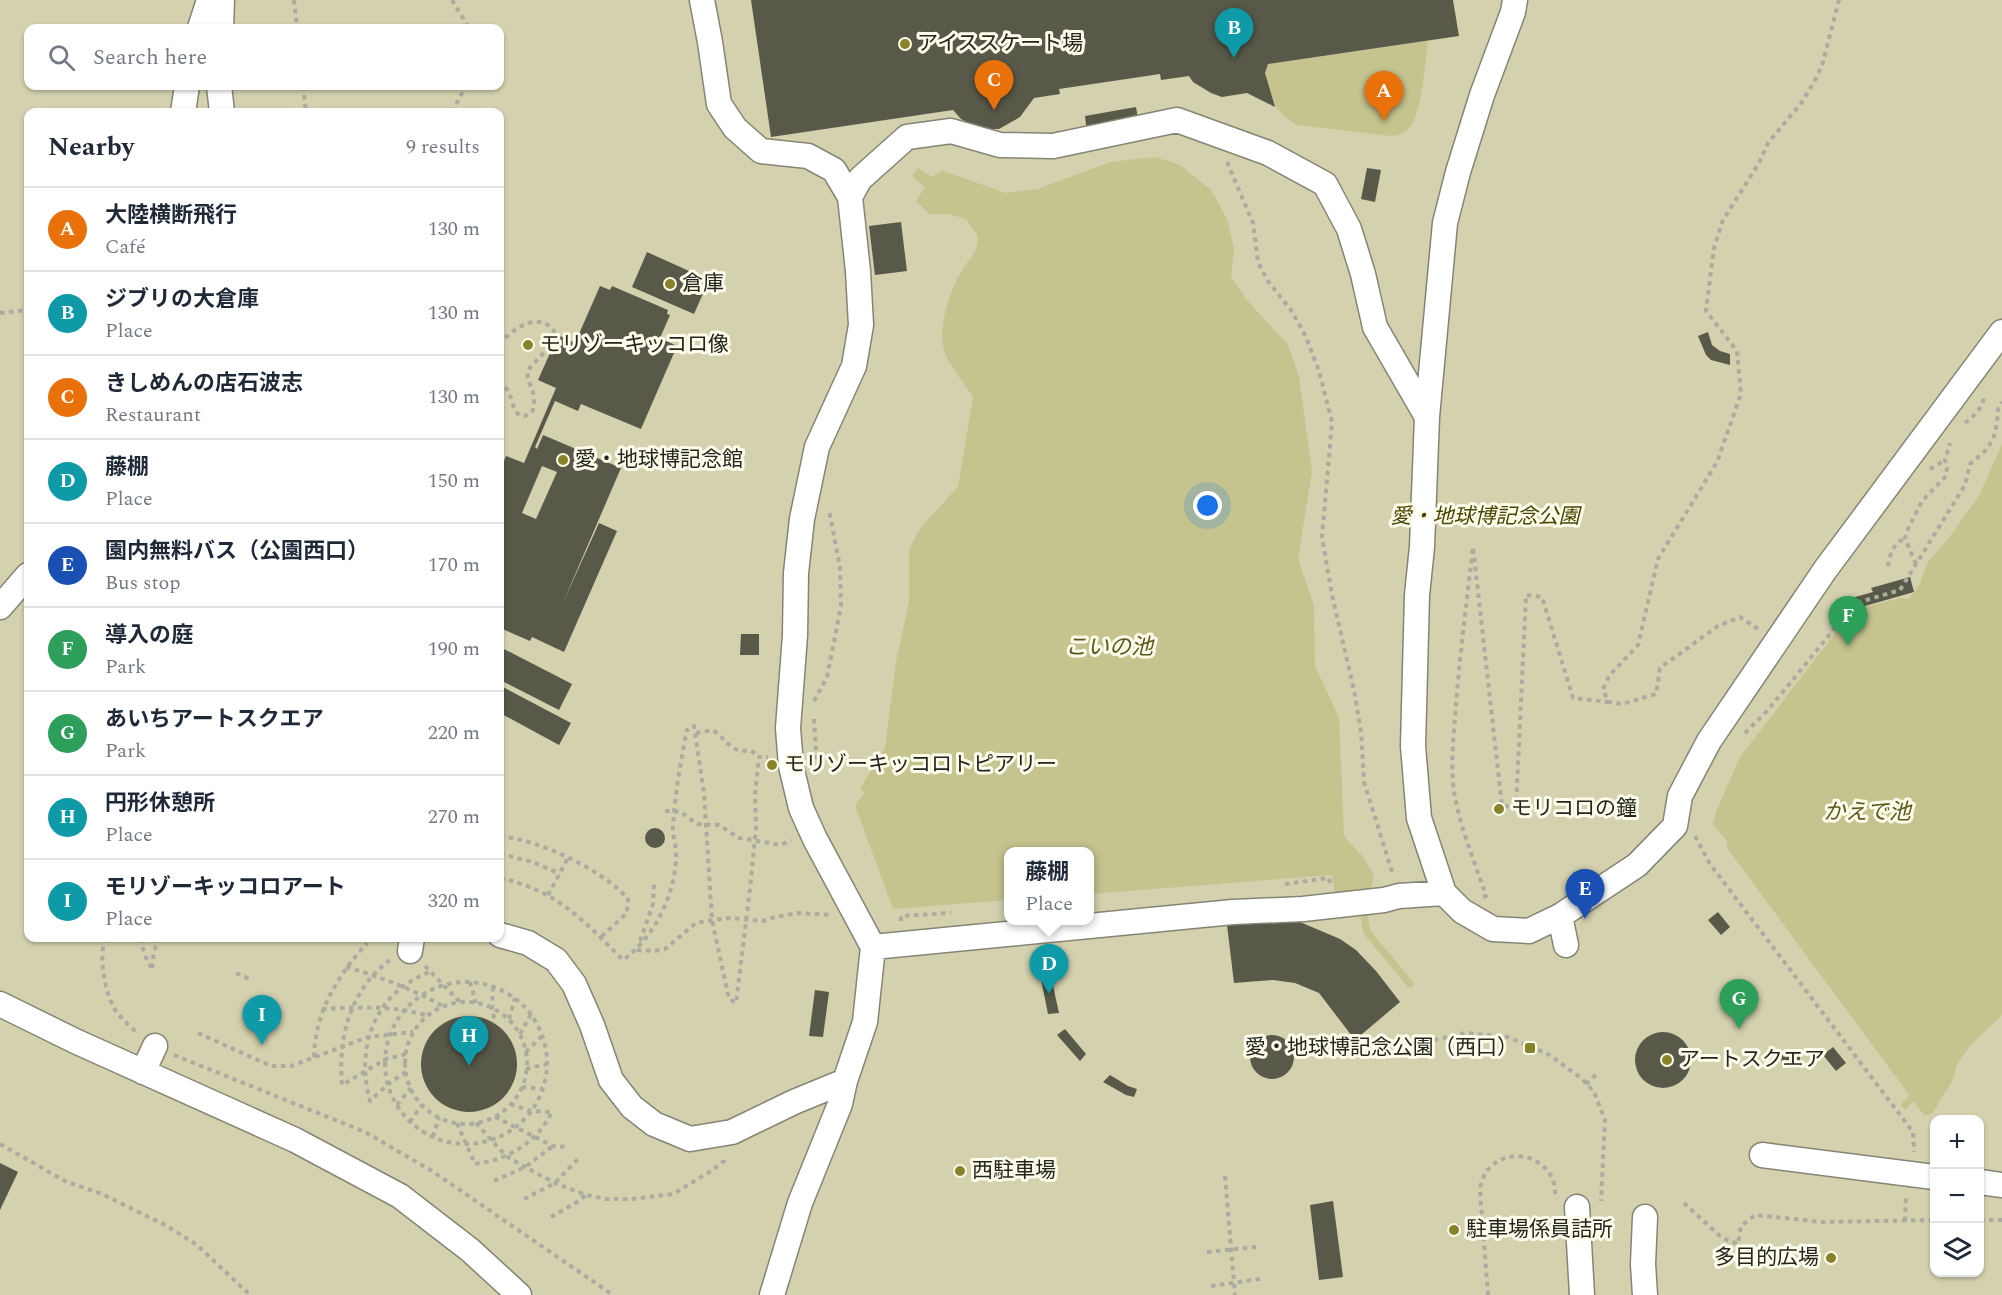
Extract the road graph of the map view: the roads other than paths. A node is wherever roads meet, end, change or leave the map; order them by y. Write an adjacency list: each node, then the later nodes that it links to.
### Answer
1 (209, 0): 5 (street)
2 (222, 0): 6 (street)
3 (702, 0): 11 (street)
4 (1515, 0): 13 (street)
5 (201, 24)
6 (221, 24)
7 (187, 90): 9 (street)
8 (219, 90): 10 (street)
9 (184, 108)
10 (222, 108)
11 (850, 196): 13 (street); 20 (street)
12 (2002, 332): 17 (street)
13 (1427, 417): 16 (street)
14 (24, 579): 15 (street)
15 (0, 607)
16 (1444, 893): 17 (street); 20 (street)
17 (1560, 916): 19 (street)
18 (504, 936): 24 (street)
19 (1566, 945)
20 (873, 947): 24 (street)
21 (0, 1004): 23 (street)
22 (155, 1046): 23 (street)
23 (143, 1071): 31 (street)
24 (845, 1081): 32 (street)
25 (1762, 1155): 26 (street)
26 (1930, 1176)
27 (1984, 1183): 28 (street)
28 (2002, 1185)
29 (1578, 1207): 33 (street)
30 (1645, 1217): 34 (street)
31 (519, 1295)
32 (772, 1295)
33 (1582, 1295)
34 (1646, 1295)

